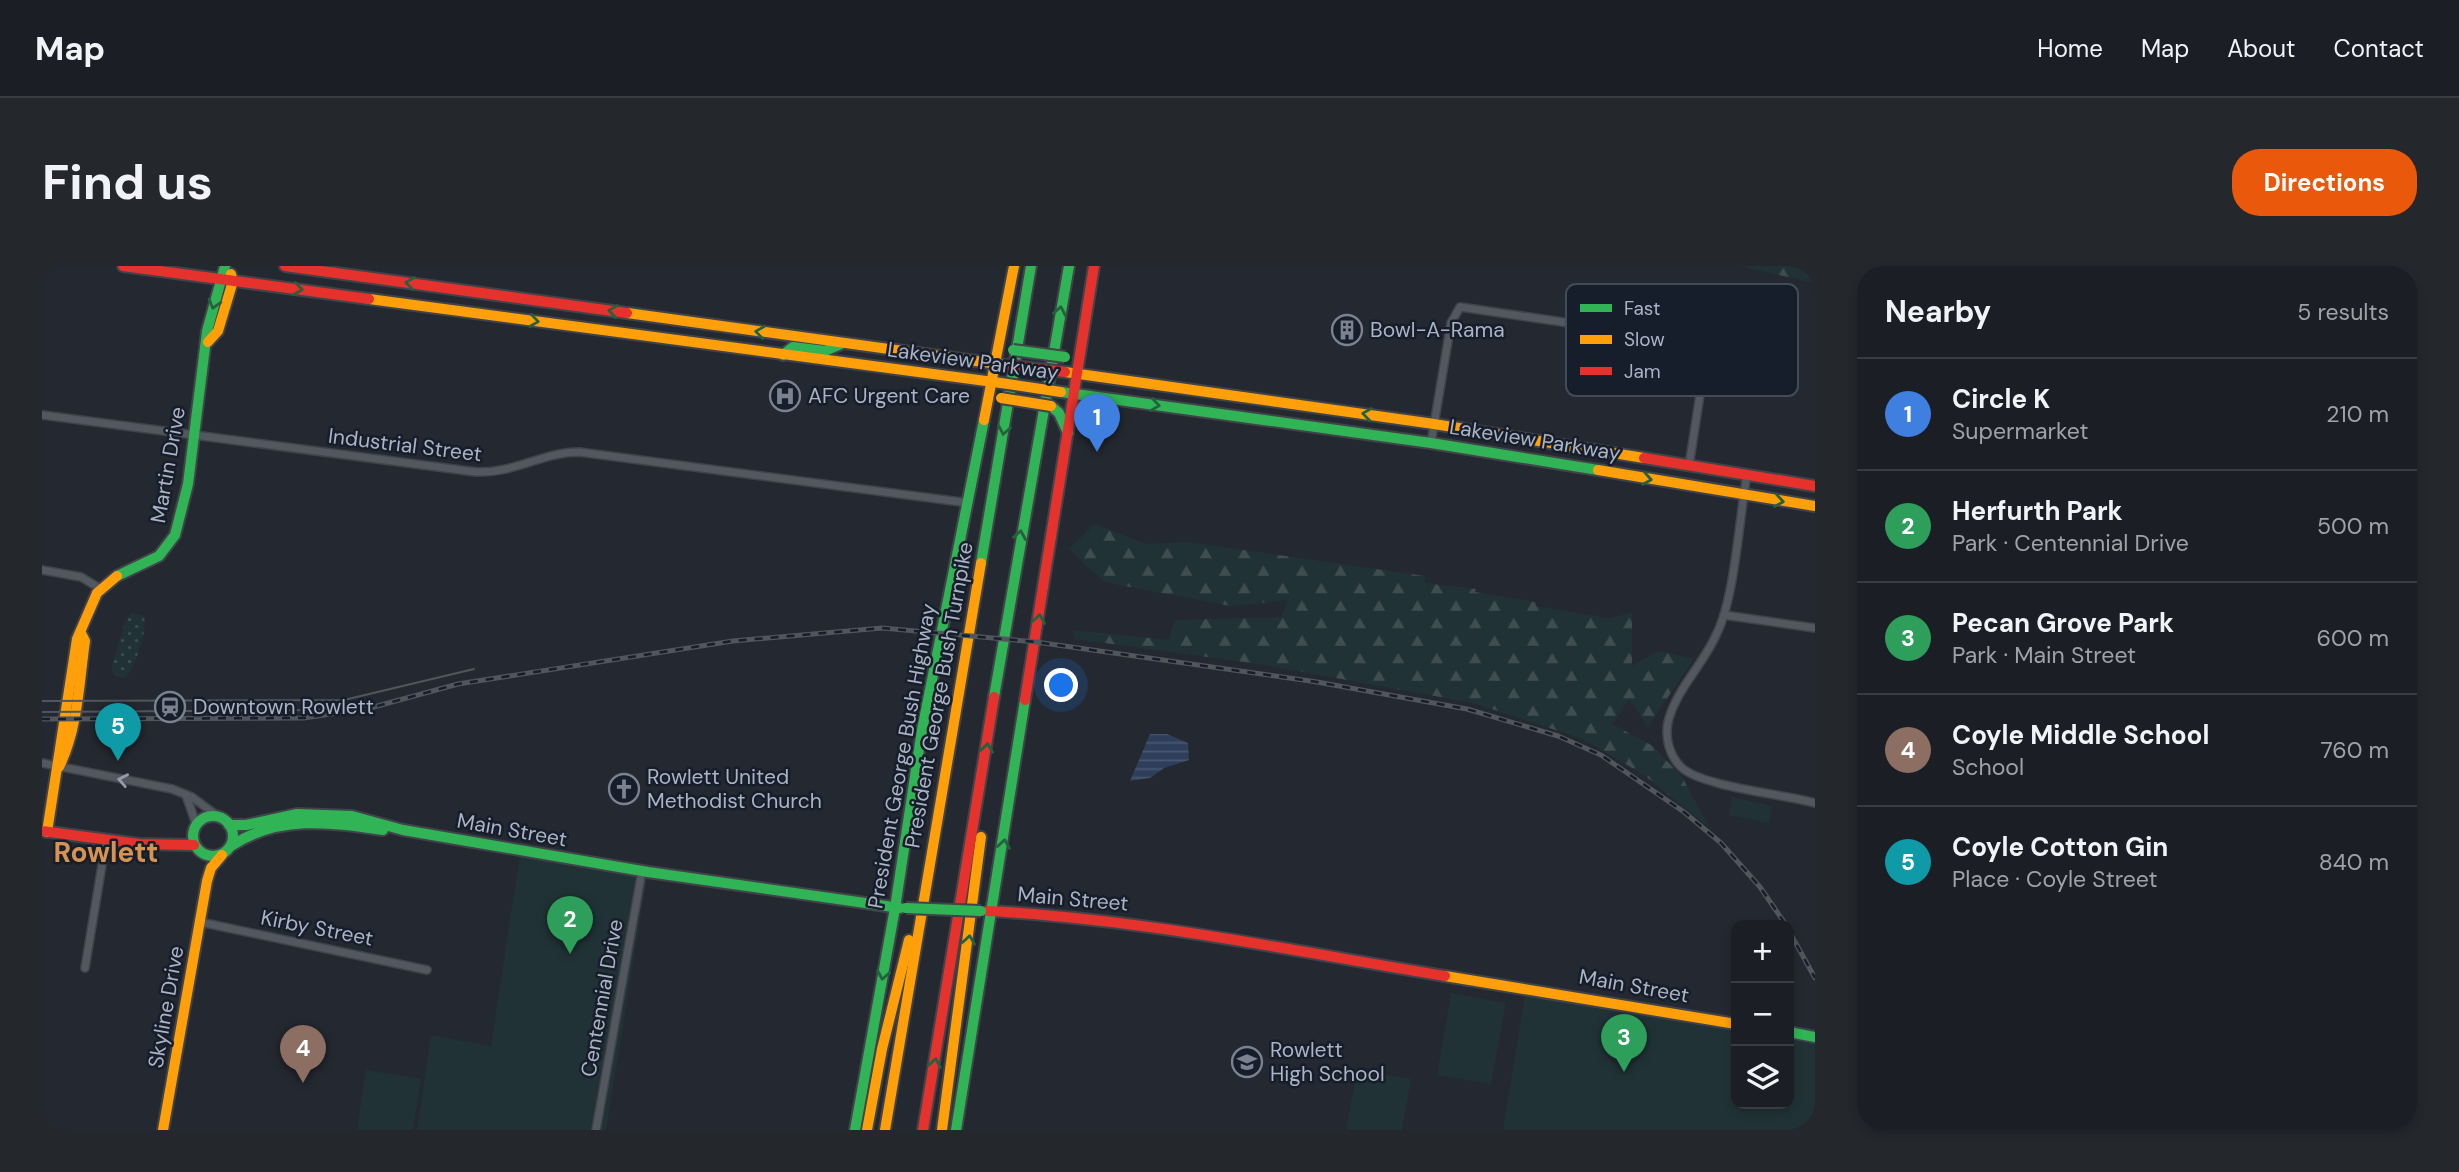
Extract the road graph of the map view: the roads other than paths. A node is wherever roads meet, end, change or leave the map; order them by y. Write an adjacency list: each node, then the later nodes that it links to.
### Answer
1 (123, 266): 8 (main road, Lakeview Parkway)
2 (227, 266): 8 (main road, Martin Drive); 9 (main road, Martin Drive)
3 (285, 266): 10 (main road, Lakeview Parkway, one-way to 3)
4 (1014, 266): 12 (main road, President George Bush Highway)
5 (1031, 266): 61 (main road, President George Bush Turnpike, one-way to 61)
6 (1069, 266): 47 (main road, one-way to 6)
7 (1094, 266): 15 (main road)
8 (221, 279): 9 (main road, Lakeview Parkway); 17 (main road, Martin Drive, one-way to 17)
9 (233, 281): 11 (main road, Lakeview Parkway, one-way to 11); 17 (main road, Martin Drive)
10 (478, 292): 11 (main road); 13 (main road, Lakeview Parkway, one-way to 10)
11 (475, 313): 16 (main road, Lakeview Parkway, one-way to 16)
12 (1004, 318): 15 (main road, bridge); 20 (main road, President George Bush Highway)
13 (680, 321): 16 (main road); 18 (main road, Lakeview Parkway, one-way to 13)
14 (1566, 323): 29 (street)
15 (1084, 334): 21 (main road)
16 (678, 340): 19 (main road, Lakeview Parkway)
17 (208, 342): 31 (main road, Martin Drive)
18 (842, 343): 19 (main road); 20 (main road, Lakeview Parkway)
19 (783, 355): 22 (main road, Lakeview Parkway)
20 (1000, 364): 21 (main road, Lakeview Parkway, bridge); 22 (main road, President George Bush Highway)
21 (1077, 374): 23 (main road); 25 (main road, Lakeview Parkway)
22 (997, 382): 23 (main road, Lakeview Parkway, bridge); 26 (main road, President George Bush Highway)
23 (1074, 394): 28 (main road, Lakeview Parkway, one-way to 28); 30 (main road)
24 (1700, 396): 33 (street)
25 (1256, 398): 28 (main road); 29 (main road, Lakeview Parkway, one-way to 25)
26 (988, 406): 30 (main road, bridge); 37 (main road, President George Bush Highway)
27 (42, 415): 31 (street, Industrial Street)
28 (1253, 418): 32 (main road, Lakeview Parkway)
29 (1434, 424): 32 (street); 33 (main road, Lakeview Parkway)
30 (1068, 433): 62 (main road, one-way to 30)
31 (193, 435): 37 (street, Industrial Street); 40 (main road, Martin Drive)
32 (1432, 443): 36 (main road, Lakeview Parkway, one-way to 36)
33 (1689, 466): 34 (main road, Lakeview Parkway)
34 (1747, 475): 35 (main road, Lakeview Parkway); 36 (street)
35 (1815, 486)
36 (1743, 495): 38 (main road, Lakeview Parkway, one-way to 38); 41 (street)
37 (969, 503): 60 (main road, President George Bush Highway)
38 (1815, 506)
39 (42, 570): 40 (street)
40 (101, 589): 44 (main road)
41 (1724, 615): 42 (street); 46 (street)
42 (1815, 628)
43 (42, 763): 44 (street)
44 (59, 767): 45 (street, one-way to 44); 52 (main road)
45 (186, 795): 48 (street); 50 (street)
46 (1815, 803)
47 (977, 815): 74 (main road, one-way to 47); 75 (main road, one-way to 47)
48 (219, 817): 49 (main road); 50 (main road)
49 (229, 825): 51 (main road, Main Street); 55 (main road)
50 (195, 828): 54 (main road); 56 (main road)
51 (403, 830): 55 (main road, Main Street); 58 (main road, Main Street)
52 (45, 832): 53 (main road)
53 (106, 841): 54 (main road); 64 (street)
54 (155, 845): 56 (main road)
55 (231, 846): 57 (main road, Main Street)
56 (197, 848): 57 (main road); 59 (main road, Skyline Drive)
57 (222, 855): 59 (main road, Skyline Drive)
58 (642, 871): 60 (main road, Main Street); 70 (street, Centennial Drive)
59 (205, 891): 63 (main road, Skyline Drive)
60 (901, 908): 62 (main road, Main Street, bridge); 71 (main road, President George Bush Highway, one-way to 71)
61 (922, 912): 72 (main road); 73 (main road, President George Bush Turnpike)
62 (993, 912): 66 (main road, Main Street); 76 (main road)
63 (200, 922): 65 (street, Kirby Street); 69 (main road, Skyline Drive)
64 (85, 968)
65 (427, 970)
66 (1731, 1023)
67 (1794, 1033): 68 (main road)
68 (1815, 1037)
69 (163, 1130)
70 (596, 1130)
71 (855, 1130)
72 (867, 1130)
73 (885, 1130)
74 (923, 1130)
75 (942, 1130)
76 (956, 1130)

